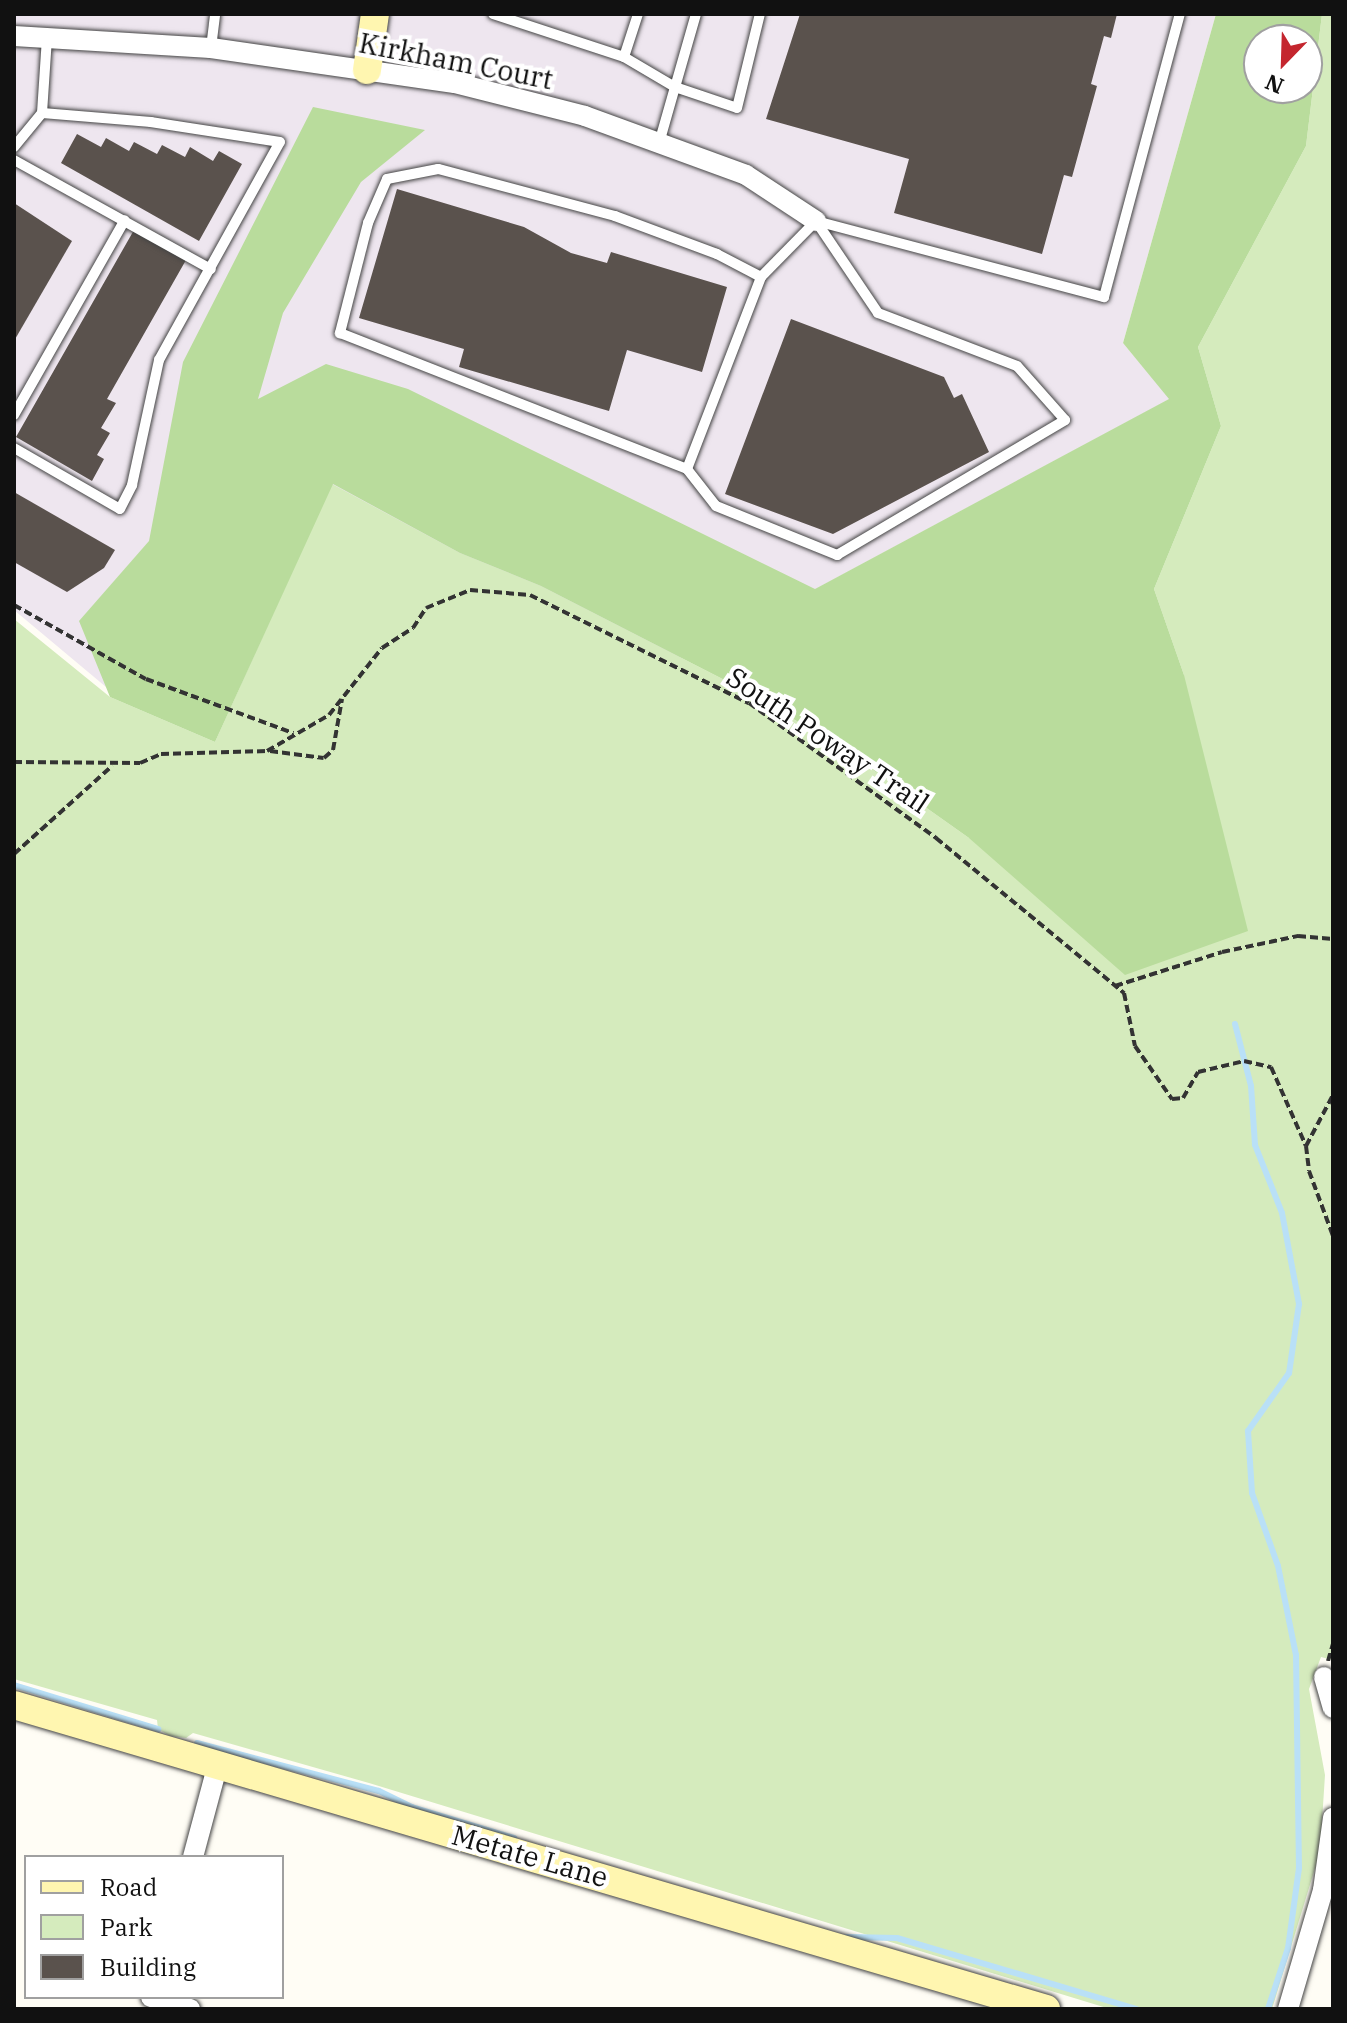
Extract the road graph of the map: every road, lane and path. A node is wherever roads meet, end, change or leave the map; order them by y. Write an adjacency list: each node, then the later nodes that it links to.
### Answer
1 (215, 14): 10 (lane)
2 (375, 14): 12 (street)
3 (493, 14): 11 (lane)
4 (638, 14): 11 (lane)
5 (696, 14): 13 (lane)
6 (760, 14): 13 (lane)
7 (1180, 14): 19 (lane)
8 (14, 36): 9 (street, Kirkham Court)
9 (47, 38): 10 (street, Kirkham Court); 14 (lane)
10 (211, 48): 12 (street, Kirkham Court)
11 (624, 57): 13 (lane)
12 (367, 70): 15 (street, Kirkham Court)
13 (675, 87): 15 (lane)
14 (42, 113): 16 (lane); 20 (lane)
15 (659, 143): 19 (street, Kirkham Court)
16 (14, 147)
17 (14, 160): 18 (lane)
18 (125, 220): 20 (lane); 22 (lane)
19 (816, 221): 21 (lane); 24 (lane)
20 (211, 269): 23 (lane)
21 (761, 277): 24 (lane); 24 (lane)
22 (14, 415)
23 (14, 448)
24 (687, 469)
25 (14, 605): 27 (path)
26 (342, 699): 27 (path, South Poway Trail); 28 (path); 33 (path, South Poway Trail)
27 (294, 734): 28 (path, South Poway Trail)
28 (267, 751): 30 (path)
29 (14, 762): 30 (path)
30 (113, 764): 31 (path)
31 (14, 854)
32 (1333, 939): 33 (path)
33 (1115, 986): 35 (path, South Poway Trail)
34 (1333, 1095): 35 (path)
35 (1306, 1146): 36 (path)
36 (1333, 1236)
37 (1324, 1677): 39 (street)
38 (14, 1705): 40 (street, Metate Lane)
39 (1333, 1708)
40 (218, 1764): 42 (street); 45 (street, Metate Lane)
41 (1333, 1818): 46 (street)
42 (194, 1855)
43 (157, 1999): 44 (street)
44 (190, 2009)
45 (1046, 2009)
46 (1288, 2009)

